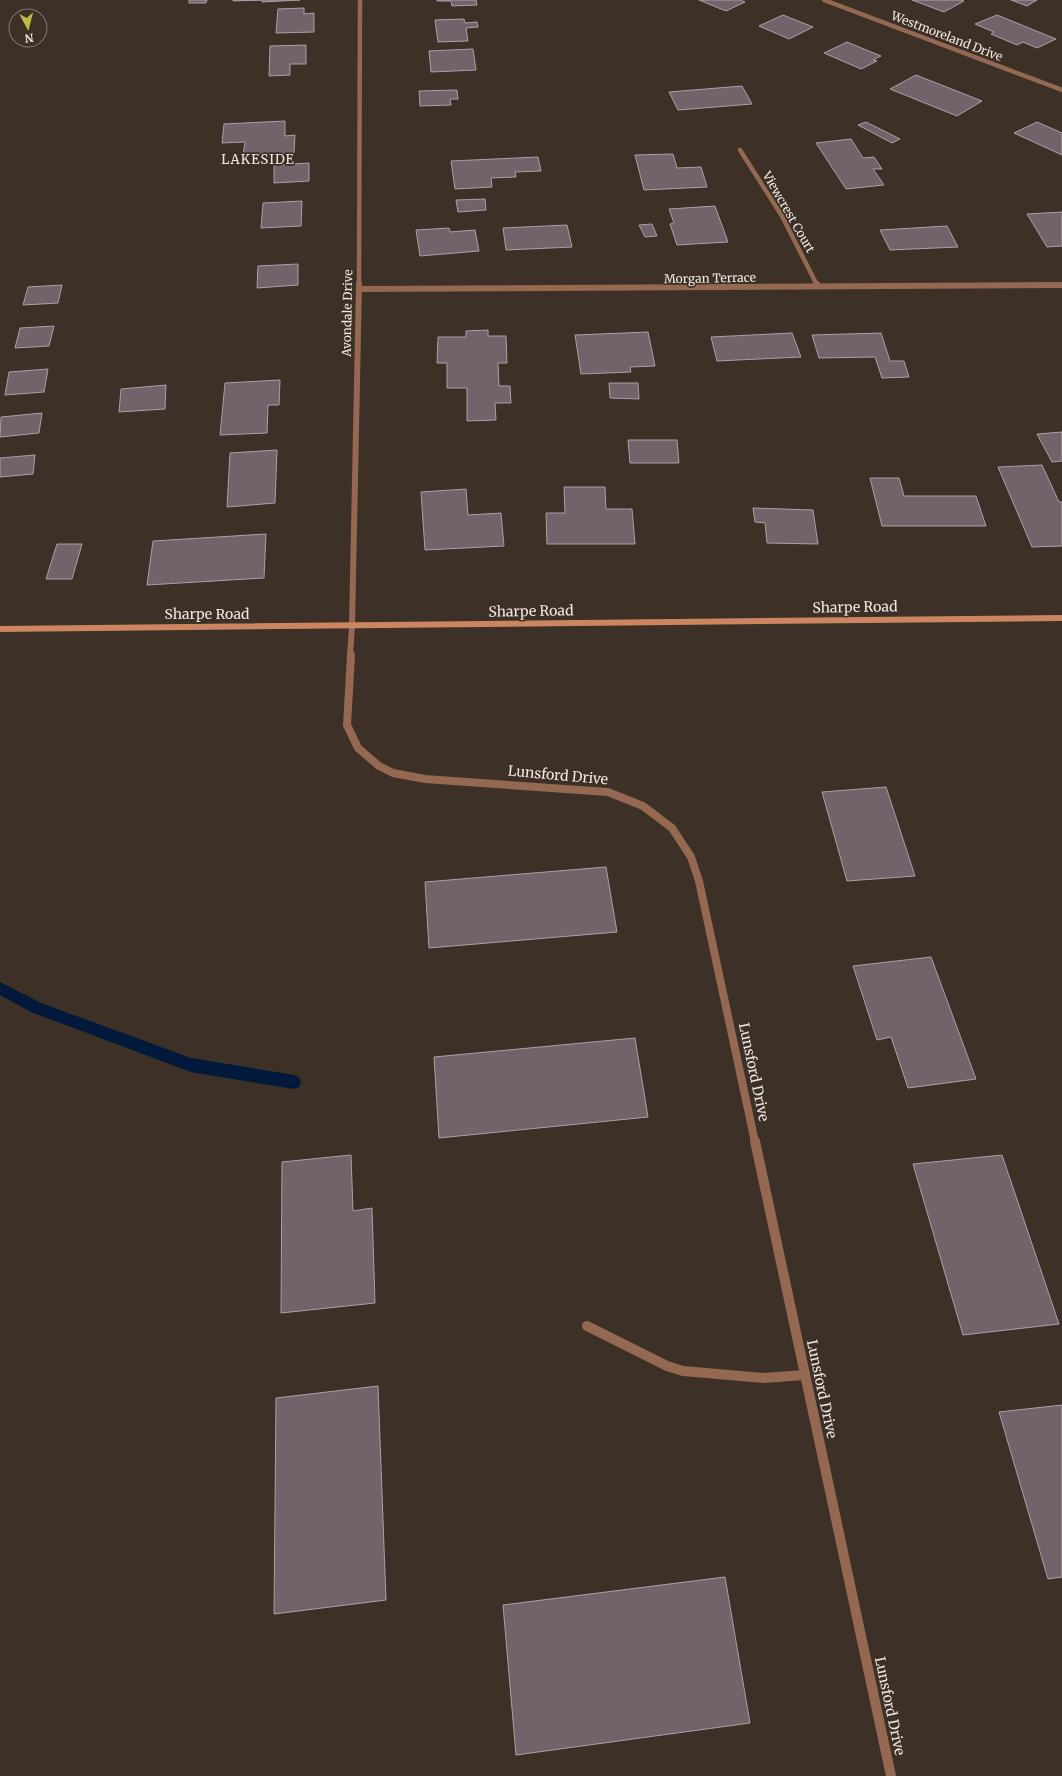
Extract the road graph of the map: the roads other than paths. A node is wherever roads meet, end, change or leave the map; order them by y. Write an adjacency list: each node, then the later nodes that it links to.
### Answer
1 (360, 0): 7 (street, Avondale Drive)
2 (824, 0): 3 (street, Westmoreland Drive)
3 (1062, 90)
4 (740, 150): 6 (street, Viewcrest Court)
5 (1062, 285): 6 (street, Morgan Terrace)
6 (818, 286): 7 (street, Morgan Terrace)
7 (359, 289): 9 (street, Avondale Drive)
8 (1062, 618): 9 (street, Sharpe Road)
9 (352, 626): 10 (street, Sharpe Road); 12 (street, Lunsford Drive)
10 (0, 629)
11 (587, 1326): 12 (street)
12 (804, 1375): 13 (street, Lunsford Drive)
13 (891, 1776)

